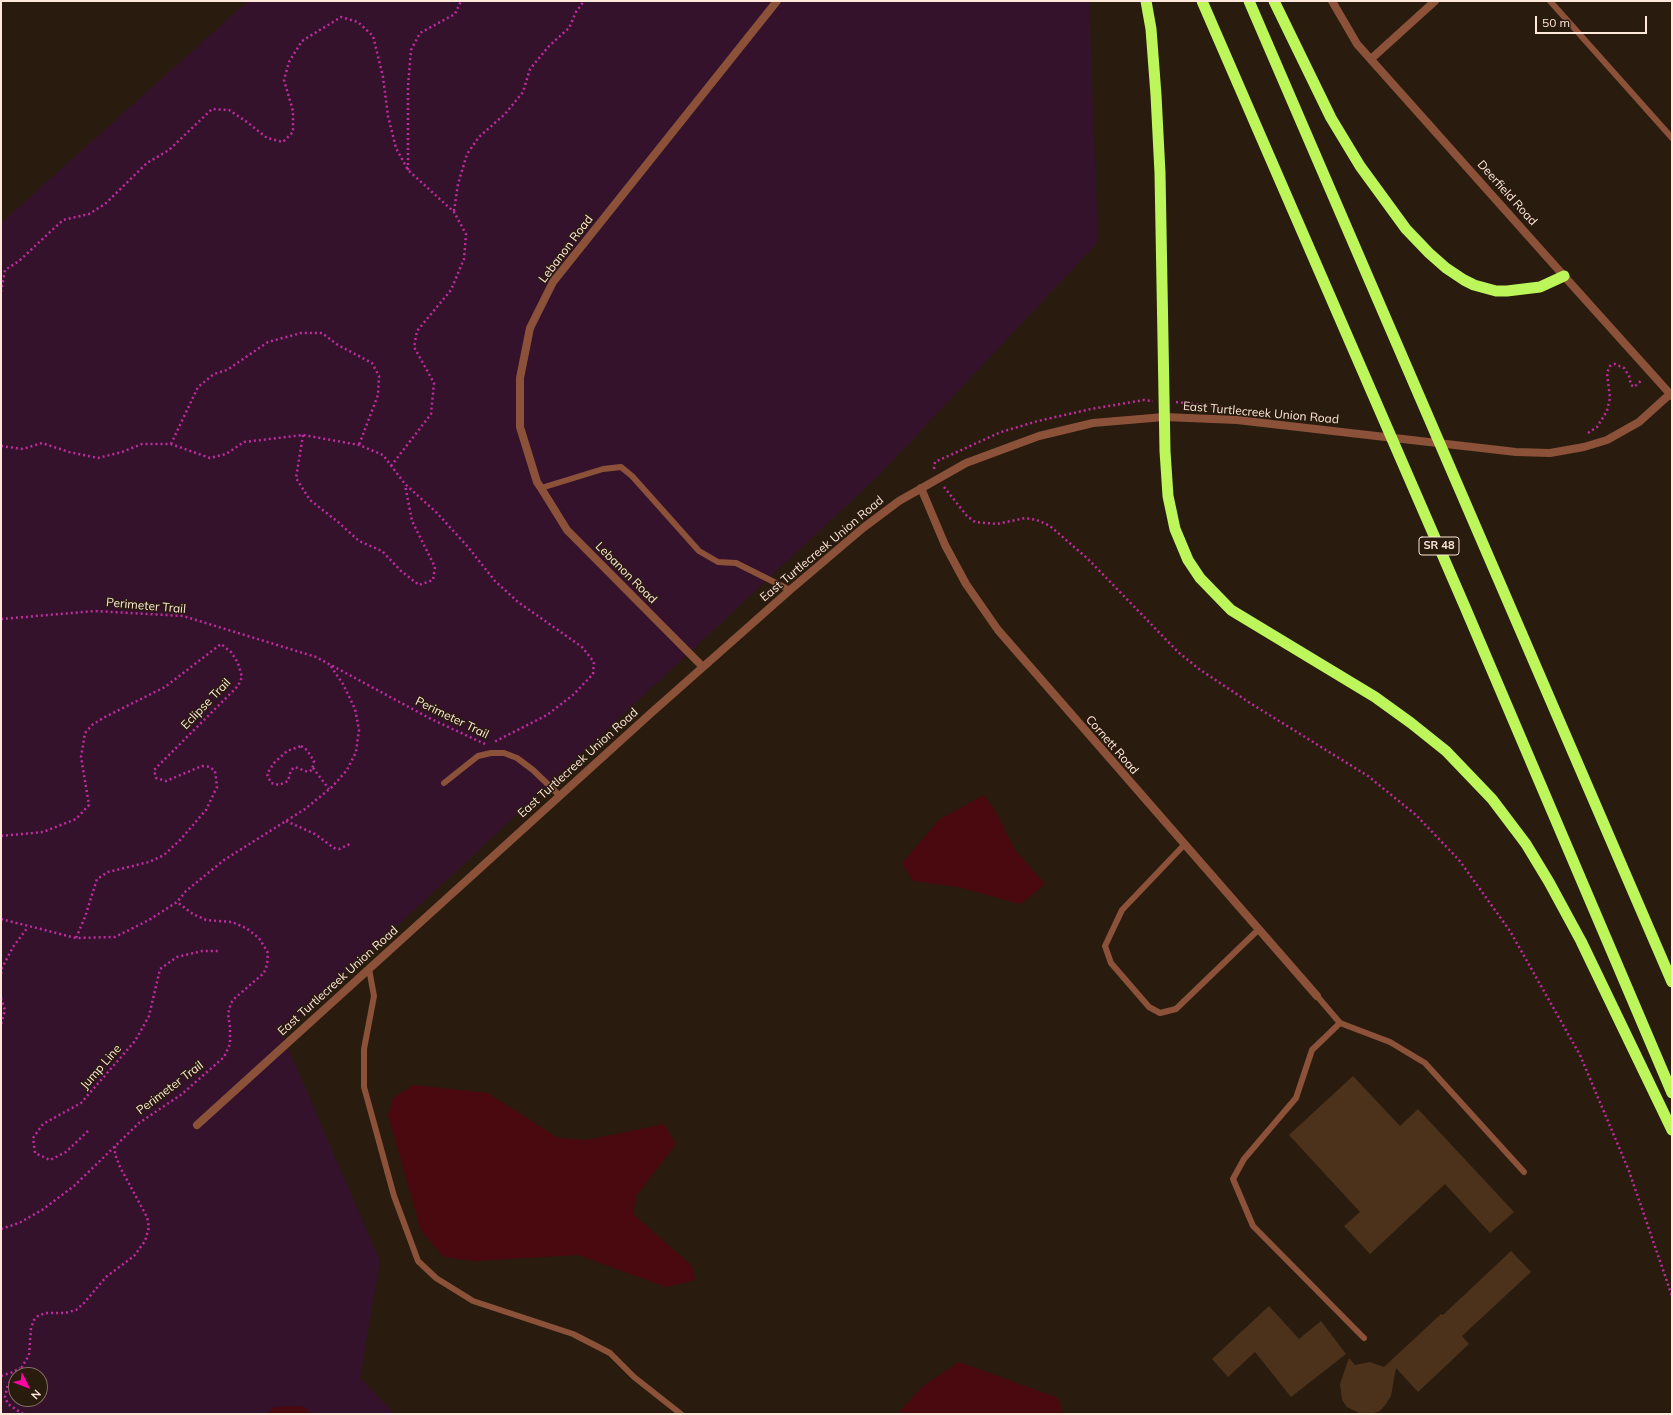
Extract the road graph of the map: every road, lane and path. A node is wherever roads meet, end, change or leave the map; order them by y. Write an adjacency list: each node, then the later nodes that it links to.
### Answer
1 (461, 1): 13 (path)
2 (584, 1): 14 (path)
3 (777, 1): 30 (street, Lebanon Road)
4 (1146, 1): 19 (highway)
5 (1202, 1): 57 (highway, SR 48)
6 (1249, 1): 52 (highway)
7 (1274, 1): 15 (highway)
8 (1332, 1): 11 (street, Deerfield Road)
9 (1436, 1): 11 (street)
10 (1550, 1): 12 (lane)
11 (1370, 58): 15 (street, Deerfield Road)
12 (1672, 138)
13 (408, 170): 14 (path); 16 (path)
14 (454, 212): 27 (path)
15 (1564, 276): 17 (street, Deerfield Road)
16 (1, 292)
17 (1650, 372): 18 (street, Deerfield Road); 22 (path)
18 (1671, 394): 21 (street, East Turtlecreek Union Road)
19 (1164, 402): 20 (path); 21 (highway); 28 (path)
20 (1228, 407)
21 (1164, 417): 28 (street, East Turtlecreek Union Road); 59 (highway)
22 (1587, 433)
23 (303, 435): 24 (path); 25 (path); 29 (path)
24 (171, 444): 25 (path); 26 (path)
25 (358, 445): 27 (path)
26 (1, 446)
27 (391, 466): 29 (path)
28 (939, 477): 31 (street, East Turtlecreek Union Road); 64 (path)
29 (404, 484): 34 (path, Perimeter Trail)
30 (541, 488): 32 (lane); 35 (street, Lebanon Road)
31 (921, 488): 32 (street, East Turtlecreek Union Road); 43 (street, Cornett Road)
32 (790, 590): 35 (street, East Turtlecreek Union Road)
33 (1, 619): 34 (path, Perimeter Trail)
34 (329, 664): 38 (path, Perimeter Trail)
35 (703, 667): 39 (street, East Turtlecreek Union Road)
36 (313, 768): 36 (path); 38 (path)
37 (444, 783): 39 (lane)
38 (329, 789): 40 (path, Perimeter Trail)
39 (559, 795): 50 (street, East Turtlecreek Union Road)
40 (285, 821): 42 (path); 44 (path, Perimeter Trail)
41 (1, 836): 48 (path, Eclipse Trail)
42 (350, 844)
43 (1184, 845): 47 (street, Cornett Road); 47 (lane)
44 (177, 902): 48 (path, Perimeter Trail); 61 (path, Perimeter Trail)
45 (1, 920): 46 (path, Perimeter Trail)
46 (28, 927): 48 (path, Perimeter Trail); 51 (path)
47 (1259, 929): 53 (street, Cornett Road)
48 (76, 938)
49 (219, 951): 60 (path, Jump Line)
50 (369, 969): 58 (street, East Turtlecreek Union Road); 69 (lane)
51 (1, 974)
52 (1672, 982)
53 (1317, 996): 55 (lane)
54 (1, 998): 56 (path)
55 (1340, 1023): 62 (lane); 65 (lane)
56 (1, 1024)
57 (1672, 1093)
58 (197, 1125)
59 (1672, 1130)
60 (88, 1131)
61 (115, 1145): 63 (path, Perimeter Trail); 66 (path)
62 (1524, 1172)
63 (1, 1228)
64 (1672, 1296)
65 (1364, 1338)
66 (22, 1366): 67 (path); 68 (path)
67 (1, 1376)
68 (23, 1414)
69 (681, 1414)

